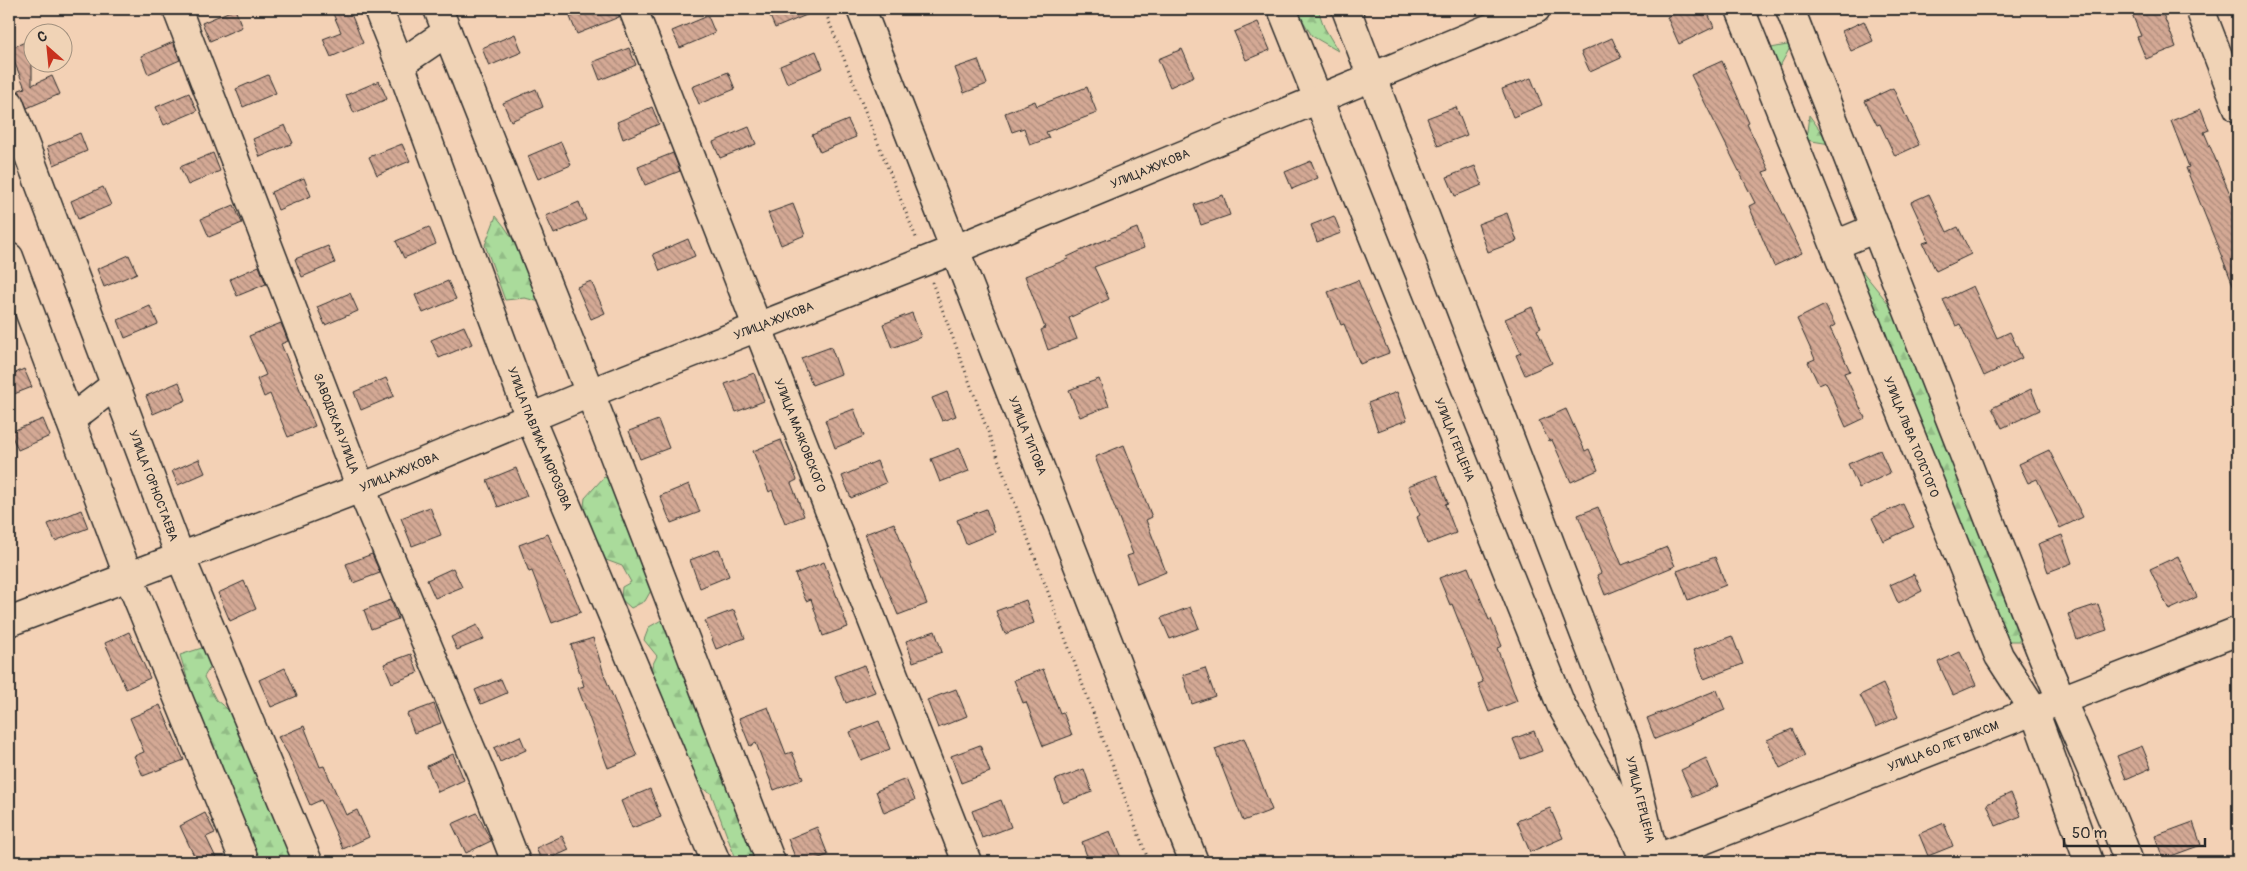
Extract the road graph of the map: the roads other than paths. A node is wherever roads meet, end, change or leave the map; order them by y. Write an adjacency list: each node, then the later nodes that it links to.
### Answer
1 (177, 9): 26 (street, ЗАВОДСКАЯ УЛИЦА)
2 (378, 9): 12 (street, УЛИЦА ПАВЛИКА МОРОЗОВА)
3 (633, 9): 21 (street, УЛИЦА МАЯКОВСКОГО)
4 (861, 9): 19 (street, УЛИЦА ТИТОВА)
5 (1282, 9): 14 (street, УЛИЦА ГЕРЦЕНА)
6 (1346, 9): 13 (street, УЛИЦА ГЕРЦЕНА)
7 (1536, 9): 13 (street, УЛИЦА ЖУКОВА)
8 (1740, 9): 18 (street, УЛИЦА ЛЬВА ТОЛСТОГО)
9 (1790, 9): 17 (street)
10 (2200, 9): 16 (street)
11 (442, 20): 12 (street); 23 (street)
12 (400, 64): 24 (street, УЛИЦА ПАВЛИКА МОРОЗОВА)
13 (1372, 76): 14 (street, УЛИЦА ЖУКОВА); 33 (street, УЛИЦА ГЕРЦЕНА)
14 (1317, 99): 19 (street, УЛИЦА ЖУКОВА); 33 (street, УЛИЦА ГЕРЦЕНА)
15 (9, 103): 22 (street, УЛИЦА ГОРНОСТАЕВА)
16 (2238, 108)
17 (1876, 228): 18 (street); 31 (street)
18 (1834, 245): 32 (street, УЛИЦА ЛЬВА ТОЛСТОГО)
19 (956, 249): 21 (street, УЛИЦА ЖУКОВА); 40 (street, УЛИЦА ТИТОВА)
20 (9, 257): 25 (street)
21 (758, 326): 23 (street, УЛИЦА ЖУКОВА); 39 (street, УЛИЦА МАЯКОВСКОГО)
22 (115, 385): 25 (street); 27 (street, УЛИЦА ГОРНОСТАЕВА)
23 (590, 393): 24 (street, УЛИЦА ЖУКОВА); 38 (street)
24 (530, 418): 26 (street, УЛИЦА ЖУКОВА); 37 (street, УЛИЦА ПАВЛИКА МОРОЗОВА)
25 (70, 420): 28 (street)
26 (361, 488): 27 (street, УЛИЦА ЖУКОВА); 36 (street, ЗАВОДСКАЯ УЛИЦА)
27 (180, 556): 28 (street, УЛИЦА ЖУКОВА); 35 (street, УЛИЦА ГОРНОСТАЕВА)
28 (128, 575): 29 (street, УЛИЦА ЖУКОВА); 34 (street)
29 (9, 622)
30 (2238, 631): 31 (street, УЛИЦА 60 ЛЕТ ВЛКСМ)
31 (2060, 700): 32 (street, УЛИЦА 60 ЛЕТ ВЛКСМ); 42 (street)
32 (2034, 710): 33 (street, УЛИЦА 60 ЛЕТ ВЛКСМ); 41 (street, УЛИЦА ЛЬВА ТОЛСТОГО)
33 (1651, 861)
34 (244, 862)
35 (308, 862)
36 (516, 862)
37 (716, 862)
38 (771, 862)
39 (966, 862)
40 (1194, 862)
41 (2089, 862)
42 (2130, 862)

